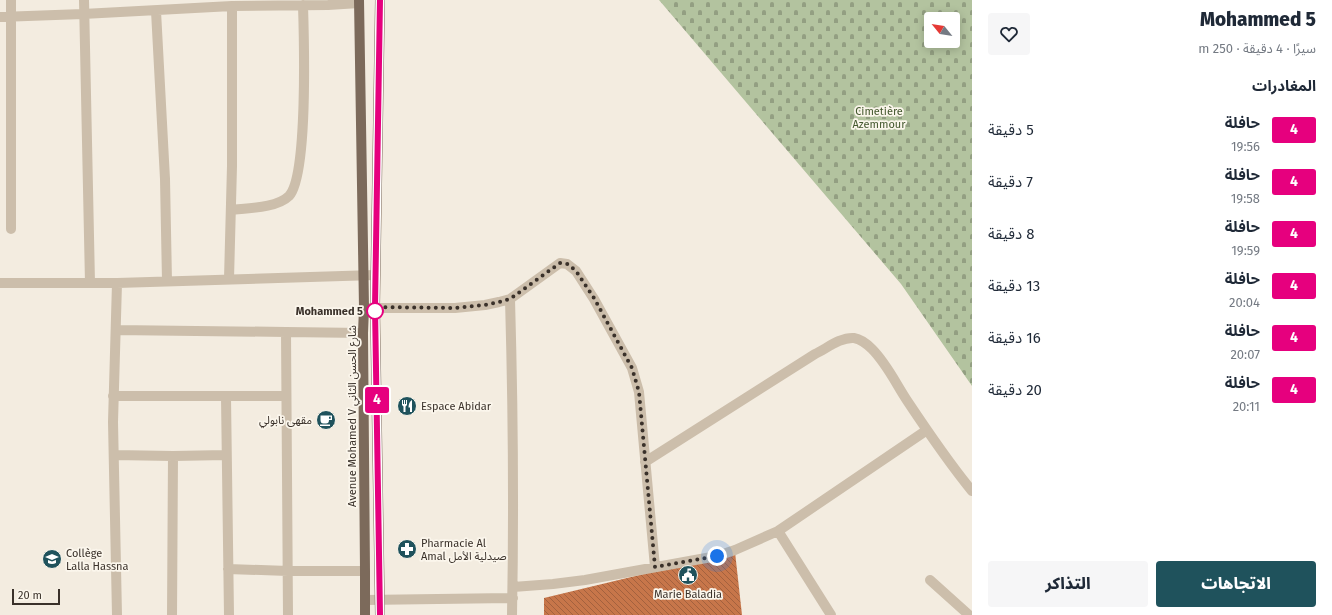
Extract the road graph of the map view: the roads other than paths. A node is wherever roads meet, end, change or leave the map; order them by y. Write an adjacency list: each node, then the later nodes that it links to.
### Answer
1 (11, 0): 9 (street)
2 (84, 0): 8 (street)
3 (380, 0): 13 (main road)
4 (359, 1): 5 (street); 14 (main road, Avenue Mohamed V شارع الحسن الثاني)
5 (303, 5): 6 (street); 11 (street)
6 (232, 6): 7 (street); 11 (street)
7 (156, 10): 8 (street); 16 (street)
8 (84, 14): 9 (street); 18 (street)
9 (10, 16): 10 (street); 12 (street)
10 (0, 17)
11 (231, 210): 15 (street)
12 (11, 229)
13 (376, 275): 14 (street); 21 (main road)
14 (364, 276): 15 (street); 22 (main road, Avenue Mohamed V شارع الحسن الثاني)
15 (229, 279): 16 (street)
16 (167, 281): 19 (street)
17 (0, 283): 18 (street)
18 (90, 283): 19 (street)
19 (117, 283): 23 (street)
20 (510, 299): 21 (street); 33 (street); 41 (street)
21 (375, 307): 22 (street); 44 (main road)
22 (364, 308): 25 (main road, Avenue Mohamed V شارع الحسن الثاني)
23 (116, 330): 24 (street); 26 (street)
24 (286, 332): 25 (street); 27 (street)
25 (363, 333): 39 (main road, Avenue Mohamed V شارع الحسن الثاني)
26 (113, 396): 28 (street); 30 (street)
27 (286, 396): 28 (street); 38 (street)
28 (226, 397): 31 (street)
29 (927, 430): 33 (street); 34 (street); 35 (street)
30 (114, 455): 32 (street); 45 (street)
31 (226, 455): 32 (street); 37 (street)
32 (173, 456): 46 (street)
33 (645, 462): 36 (street)
34 (972, 491)
35 (778, 531): 36 (street); 52 (street)
36 (655, 567): 41 (street)
37 (228, 569): 38 (street); 47 (street)
38 (288, 571): 39 (street); 48 (street)
39 (365, 571): 43 (main road, Avenue Mohamed V شارع الحسن الثاني)
40 (930, 580): 53 (street)
41 (514, 587): 42 (street)
42 (513, 598): 44 (street); 51 (street)
43 (365, 600): 44 (street); 49 (main road, Avenue Mohamed V شارع الحسن الثاني)
44 (380, 600): 50 (main road)
45 (117, 615)
46 (172, 615)
47 (229, 615)
48 (288, 615)
49 (365, 615)
50 (380, 615)
51 (512, 615)
52 (831, 615)
53 (969, 615)

